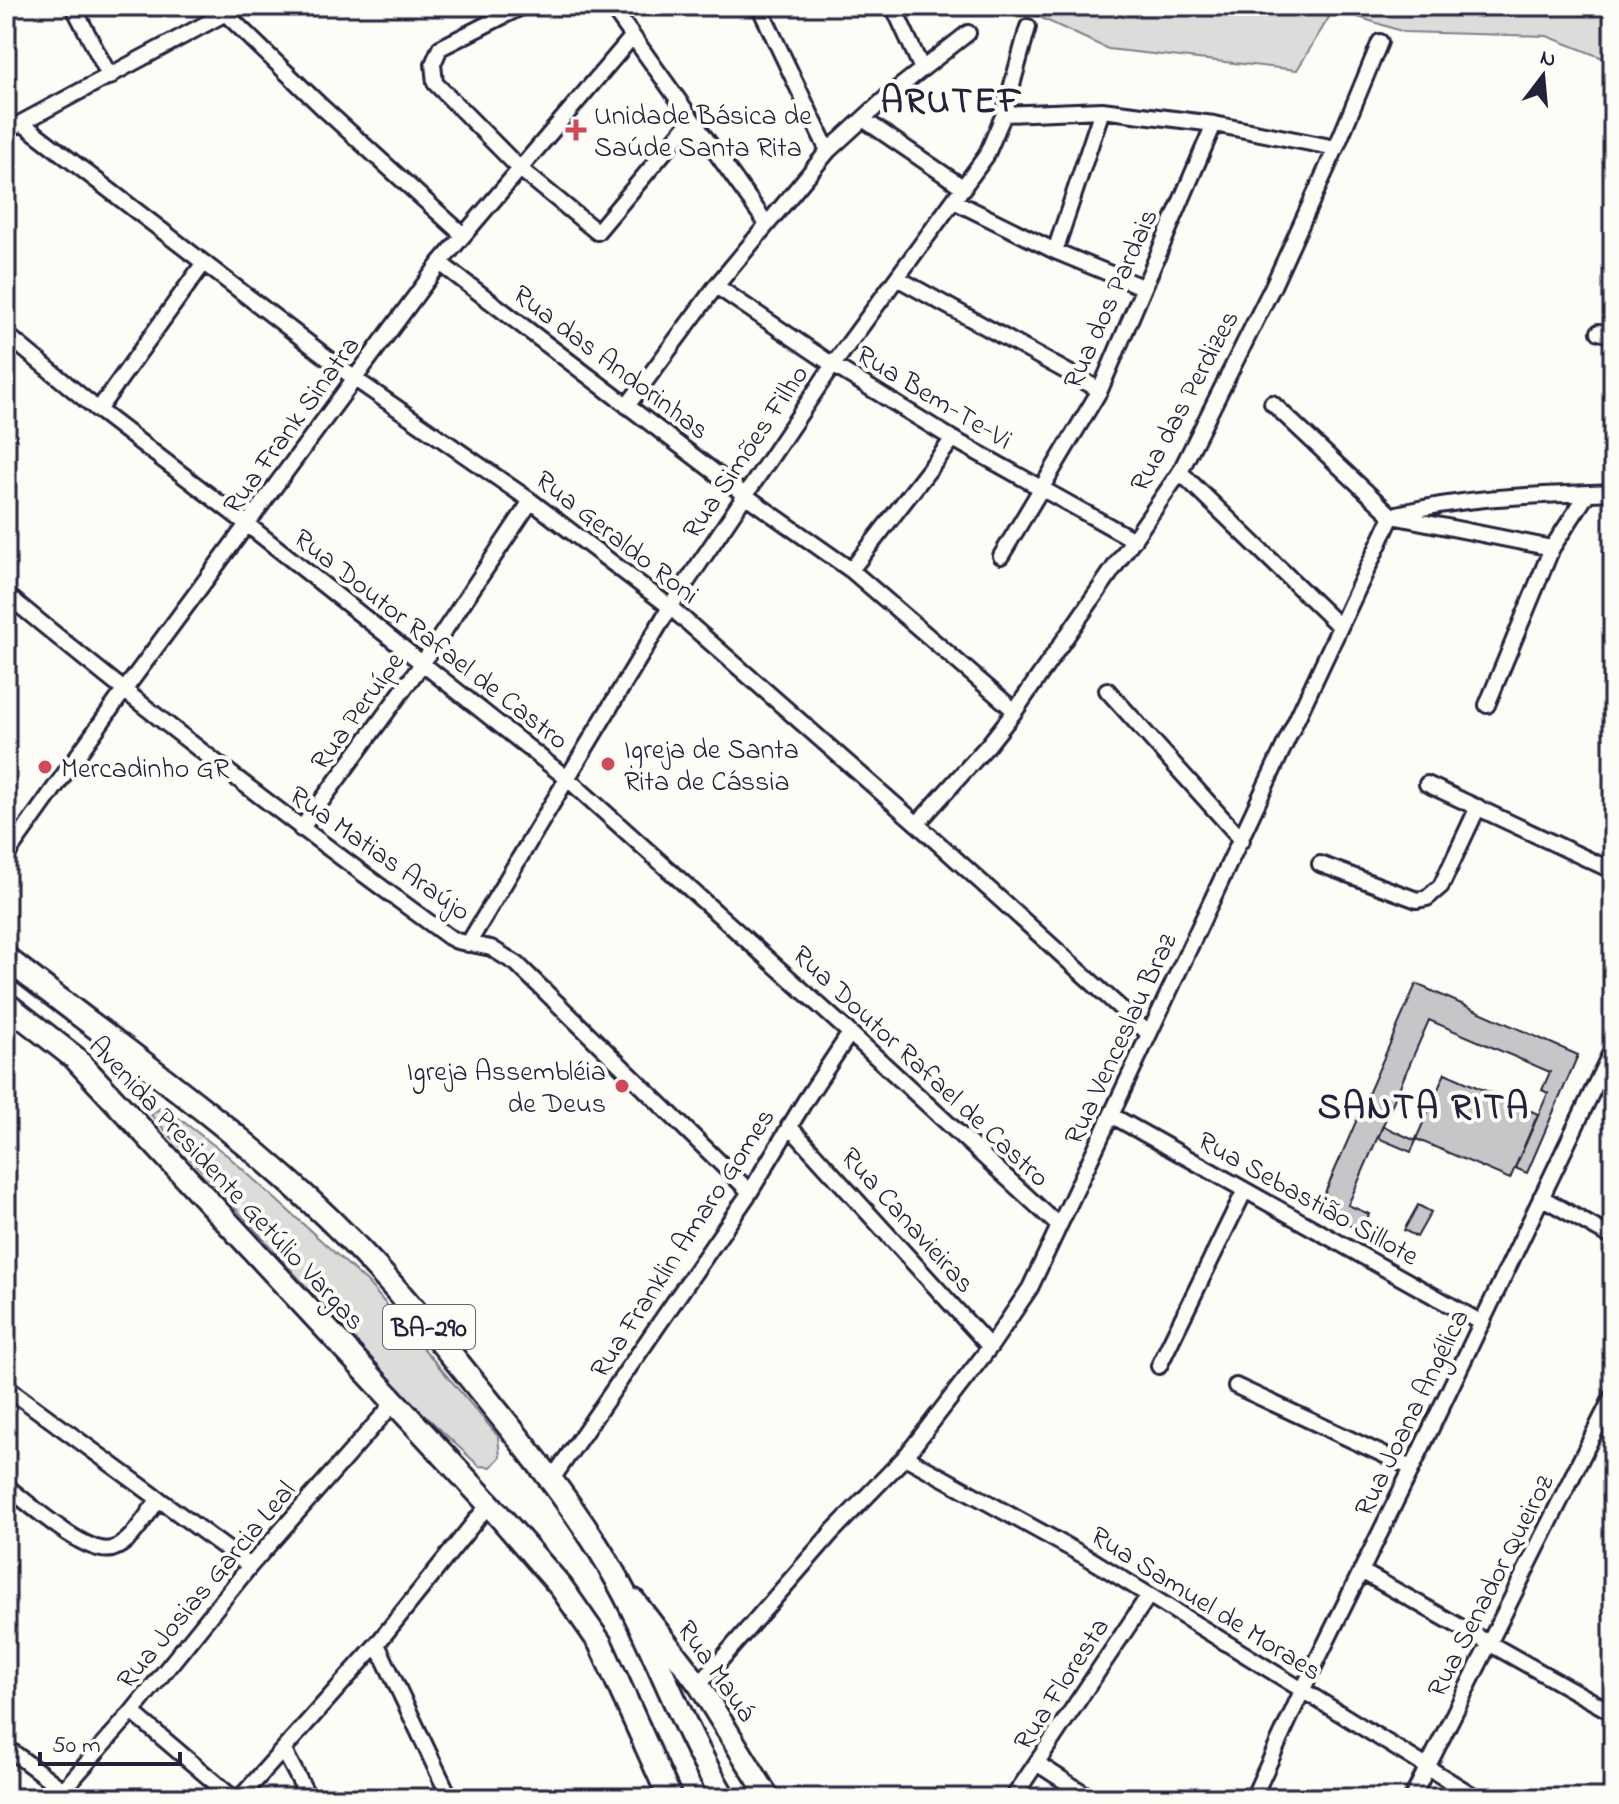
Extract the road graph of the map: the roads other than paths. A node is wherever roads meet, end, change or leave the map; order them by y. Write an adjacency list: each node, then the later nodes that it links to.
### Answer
1 (73, 6): 12 (street)
2 (523, 6): 22 (street)
3 (611, 6): 9 (street)
4 (759, 6): 21 (street)
5 (893, 6): 11 (street)
6 (232, 10): 12 (street); 26 (street)
7 (1028, 27): 14 (street, Rua Simões Filho)
8 (968, 33): 11 (street)
9 (632, 37): 15 (street); 22 (street, Rua Frank Sinatra)
10 (1380, 42): 20 (street, Rua das Perdizes)
11 (922, 69): 16 (street)
12 (110, 77): 17 (street)
13 (1102, 110): 14 (street); 18 (street); 27 (street)
14 (1004, 114): 23 (street, Rua Simões Filho)
15 (692, 119): 22 (street); 25 (street)
16 (863, 119): 21 (street); 23 (street)
17 (22, 123): 19 (street); 29 (street, Rua Geraldo Roni)
18 (1214, 124): 20 (street); 32 (street, Rua dos Pardais)
19 (6, 131)
20 (1336, 148): 41 (street, Rua das Perdizes)
21 (828, 151): 25 (street)
22 (519, 168): 26 (street, Rua Frank Sinatra)
23 (964, 188): 24 (street, Rua Simões Filho)
24 (954, 201): 27 (street); 30 (street, Rua Simões Filho)
25 (767, 224): 31 (street)
26 (463, 235): 28 (street, Rua Frank Sinatra)
27 (1055, 251): 32 (street)
28 (440, 263): 35 (street, Rua Frank Sinatra); 38 (street, Rua das Andorinhas)
29 (203, 264): 35 (street, Rua Geraldo Roni); 39 (street)
30 (897, 278): 34 (street, Rua Simões Filho); 36 (street)
31 (716, 286): 34 (street, Rua Bem-Te-Vi); 38 (street)
32 (1142, 287): 36 (street, Rua dos Pardais)
33 (6, 334): 39 (street, Rua Doutor Rafael de Castro)
34 (833, 365): 40 (street, Rua Bem-Te-Vi); 45 (street, Rua Simões Filho)
35 (355, 379): 46 (street, Rua Geraldo Roni); 48 (street, Rua Frank Sinatra)
36 (1100, 390): 42 (street, Rua dos Pardais)
37 (1272, 403): 47 (street)
38 (627, 406): 45 (street, Rua das Andorinhas)
39 (98, 410): 48 (street, Rua Doutor Rafael de Castro)
40 (953, 439): 42 (street, Rua Bem-Te-Vi); 52 (street)
41 (1180, 472): 49 (street, Rua das Perdizes); 55 (street)
42 (1042, 489): 49 (street, Rua Bem-Te-Vi); 51 (street, Rua dos Pardais)
43 (1613, 492): 44 (street)
44 (1588, 493): 47 (street); 50 (street)
45 (746, 496): 52 (street, Rua das Andorinhas); 54 (street, Rua Simões Filho)
46 (531, 501): 54 (street, Rua Geraldo Roni); 56 (street, Rua Peruípe)
47 (1392, 516): 50 (street); 55 (street, Rua Venceslau Braz)
48 (248, 525): 56 (street, Rua Doutor Rafael de Castro); 58 (street, Rua Frank Sinatra)
49 (1134, 540): 60 (street, Rua das Perdizes)
50 (1552, 548): 59 (street)
51 (1001, 556)
52 (851, 570): 60 (street, Rua das Andorinhas)
53 (6, 594): 58 (street, Rua Matias Araújo)
54 (670, 607): 61 (street, Rua Simões Filho); 64 (street, Rua Geraldo Roni)
55 (1339, 626): 66 (street, Rua Venceslau Braz)
56 (422, 664): 61 (street, Rua Doutor Rafael de Castro); 65 (street, Rua Peruípe)
57 (1107, 690): 66 (street)
58 (123, 692): 65 (street, Rua Matias Araújo); 67 (street, Rua Frank Sinatra)
59 (1487, 705)
60 (1015, 711): 64 (street, Rua das Perdizes)
61 (569, 780): 70 (street, Rua Simões Filho); 73 (street, Rua Doutor Rafael de Castro)
62 (1427, 784): 63 (street)
63 (1478, 807): 68 (street); 69 (street)
64 (917, 824): 74 (street, Rua Geraldo Roni)
65 (301, 829): 70 (street, Rua Matias Araújo)
66 (1242, 840): 74 (street, Rua Venceslau Braz)
67 (6, 856)
68 (1320, 864)
69 (1613, 871)
70 (468, 944): 78 (street, Rua Matias Araújo)
71 (6, 958): 92 (main road, Avenida Presidente Getúlio Vargas / BA-290)
72 (6, 1004): 89 (main road, Avenida Presidente Getúlio Vargas / BA-290)
73 (850, 1033): 77 (street, Rua Franklin Amaro Gomes); 81 (street, Rua Doutor Rafael de Castro)
74 (1148, 1033): 76 (street, Rua Venceslau Braz)
75 (1613, 1048): 80 (street, Rua Joana Angélica)
76 (1111, 1115): 79 (street, Rua Sebastião Sillote); 81 (street, Rua Venceslau Braz)
77 (789, 1126): 78 (street, Rua Franklin Amaro Gomes); 84 (street, Rua Canavieiras)
78 (750, 1192): 92 (street, Rua Franklin Amaro Gomes)
79 (1244, 1192): 83 (street, Rua Sebastião Sillote); 85 (street)
80 (1541, 1197): 82 (street); 83 (street, Rua Joana Angélica)
81 (1059, 1226): 84 (street, Rua Venceslau Braz)
82 (1613, 1238)
83 (1482, 1323): 91 (street, Rua Joana Angélica)
84 (990, 1347): 90 (street, Rua Venceslau Braz)
85 (1159, 1366)
86 (1236, 1386): 91 (street)
87 (6, 1387): 94 (street)
88 (1613, 1395): 100 (street, Rua Senador Queiroz)
89 (393, 1404): 95 (main road, Avenida Presidente Getúlio Vargas / BA-290); 96 (street, Rua Josias Garcia Leal)
90 (905, 1457): 99 (street, Rua Samuel de Moraes); 102 (street, Rua Venceslau Braz)
91 (1412, 1468): 97 (street, Rua Joana Angélica)
92 (552, 1479): 98 (main road, Avenida Presidente Getúlio Vargas / BA-290)
93 (6, 1486): 94 (street)
94 (159, 1499): 96 (street)
95 (489, 1504): 101 (street); 115 (main road, Avenida Presidente Getúlio Vargas / BA-290)
96 (250, 1566): 104 (street, Rua Josias Garcia Leal)
97 (1361, 1571): 100 (street); 103 (street, Rua Joana Angélica)
98 (617, 1577): 102 (street, Rua Mauá); 116 (main road, Avenida Presidente Getúlio Vargas / BA-290)
99 (1149, 1595): 103 (street, Rua Samuel de Moraes); 108 (street, Rua Floresta)
100 (1488, 1643): 105 (street); 109 (street, Rua Senador Queiroz)
101 (377, 1644): 107 (street); 114 (street)
102 (699, 1685): 117 (street, Rua Mauá)
103 (1302, 1691): 109 (street, Rua Samuel de Moraes); 120 (street, Rua Joana Angélica)
104 (132, 1712): 110 (street, Rua Josias Garcia Leal); 111 (street)
105 (1613, 1713)
106 (6, 1747): 110 (street)
107 (284, 1751): 112 (street); 113 (street)
108 (1038, 1764): 118 (street, Rua Floresta); 119 (street)
109 (1426, 1768): 121 (street, Rua Senador Queiroz); 122 (street, Rua Samuel de Moraes)
110 (60, 1794)
111 (233, 1798)
112 (240, 1798)
113 (309, 1798)
114 (450, 1798)
115 (670, 1798)
116 (724, 1798)
117 (769, 1798)
118 (1013, 1798)
119 (1091, 1798)
120 (1253, 1798)
121 (1412, 1798)
122 (1477, 1798)

